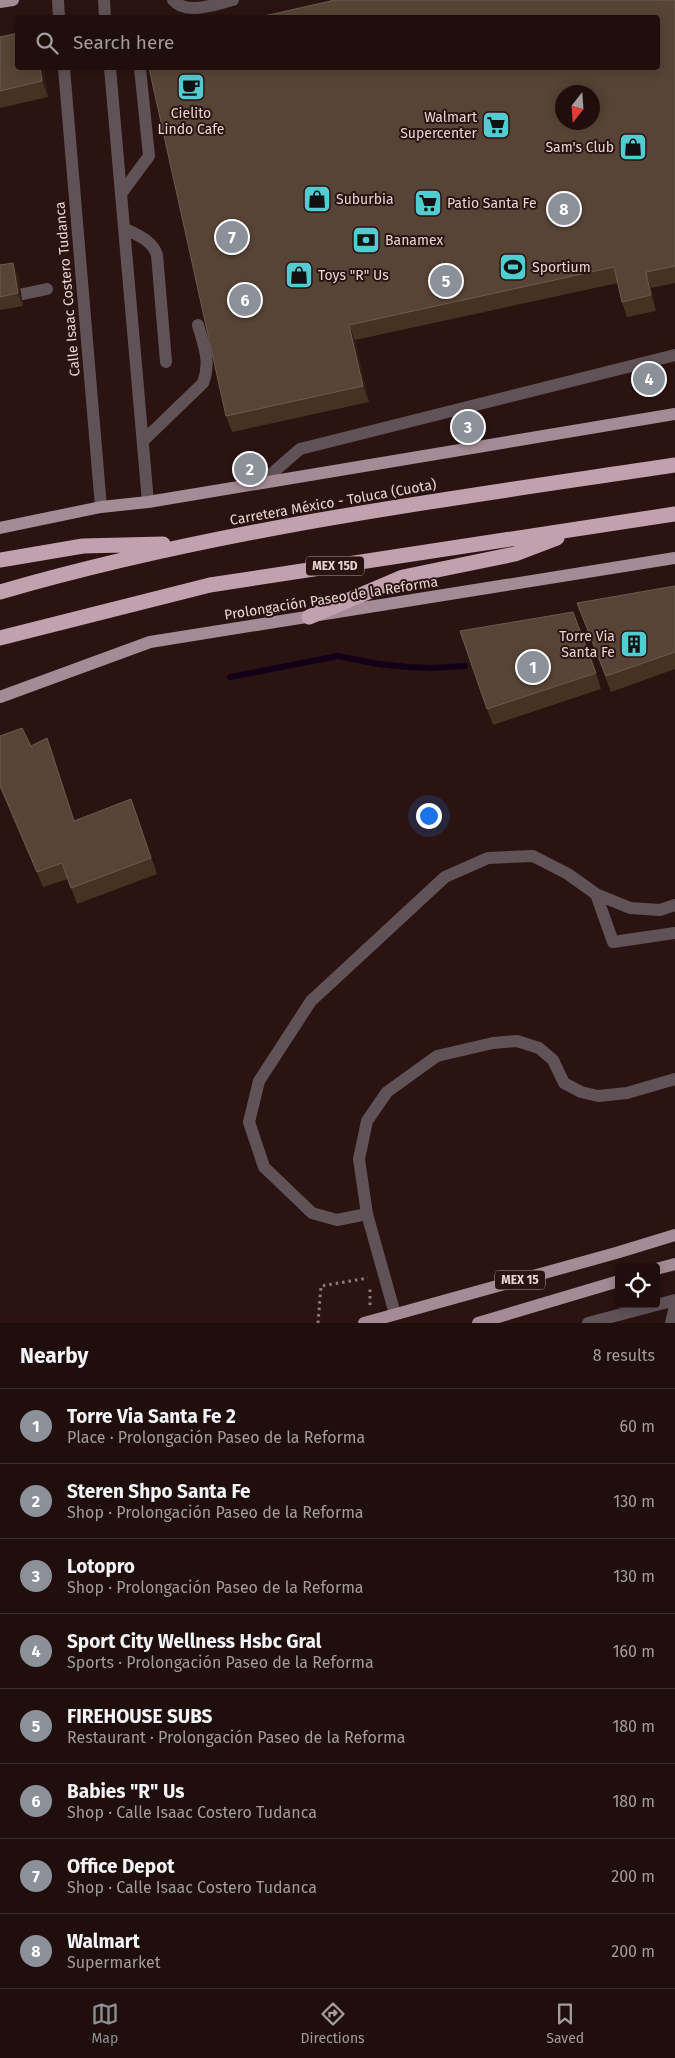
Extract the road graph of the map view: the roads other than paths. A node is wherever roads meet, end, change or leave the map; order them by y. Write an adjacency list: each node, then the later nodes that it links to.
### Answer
1 (13, 0): 6 (main road)
2 (58, 0): 7 (street)
3 (104, 0): 8 (street)
4 (173, 0): 5 (street)
5 (234, 0)
6 (0, 2)
7 (60, 15)
8 (105, 15)
9 (64, 70): 24 (street, Calle Isaac Costero Tudanca)
10 (110, 70): 12 (street)
11 (140, 70): 12 (street)
12 (121, 194): 13 (street)
13 (124, 228): 18 (street); 20 (street)
14 (46, 289): 15 (street)
15 (0, 299)
16 (198, 325): 20 (street)
17 (675, 355): 22 (street)
18 (166, 362)
19 (675, 414): 22 (main road)
20 (142, 441): 23 (street)
21 (675, 465): 28 (highway, Carretera México - Toluca (Cuota))
22 (262, 482): 23 (main road)
23 (148, 502): 24 (main road)
24 (101, 507): 26 (main road)
25 (675, 514): 27 (highway, MEX 15D)
26 (0, 528)
27 (584, 528): 32 (highway); 33 (highway, MEX 15D)
28 (194, 543): 30 (highway); 31 (highway, Carretera México - Toluca (Cuota))
29 (675, 558): 32 (main road, Prolongación Paseo de la Reforma)
30 (0, 560)
31 (0, 592)
32 (310, 617): 34 (main road, Prolongación Paseo de la Reforma)
33 (0, 638)
34 (0, 697)
35 (596, 894): 36 (street); 37 (street); 39 (street)
36 (675, 905)
37 (675, 933)
38 (675, 1079): 39 (street)
39 (368, 1214): 46 (street)
40 (675, 1235): 46 (main road, MEX 15)
41 (675, 1264): 42 (main road)
42 (660, 1268)
43 (615, 1282): 48 (main road, MEX 15)
44 (675, 1300): 49 (street)
45 (675, 1306): 50 (street)
46 (395, 1314): 47 (main road, MEX 15)
47 (367, 1322)
48 (478, 1323)
49 (588, 1323)
50 (671, 1323)

